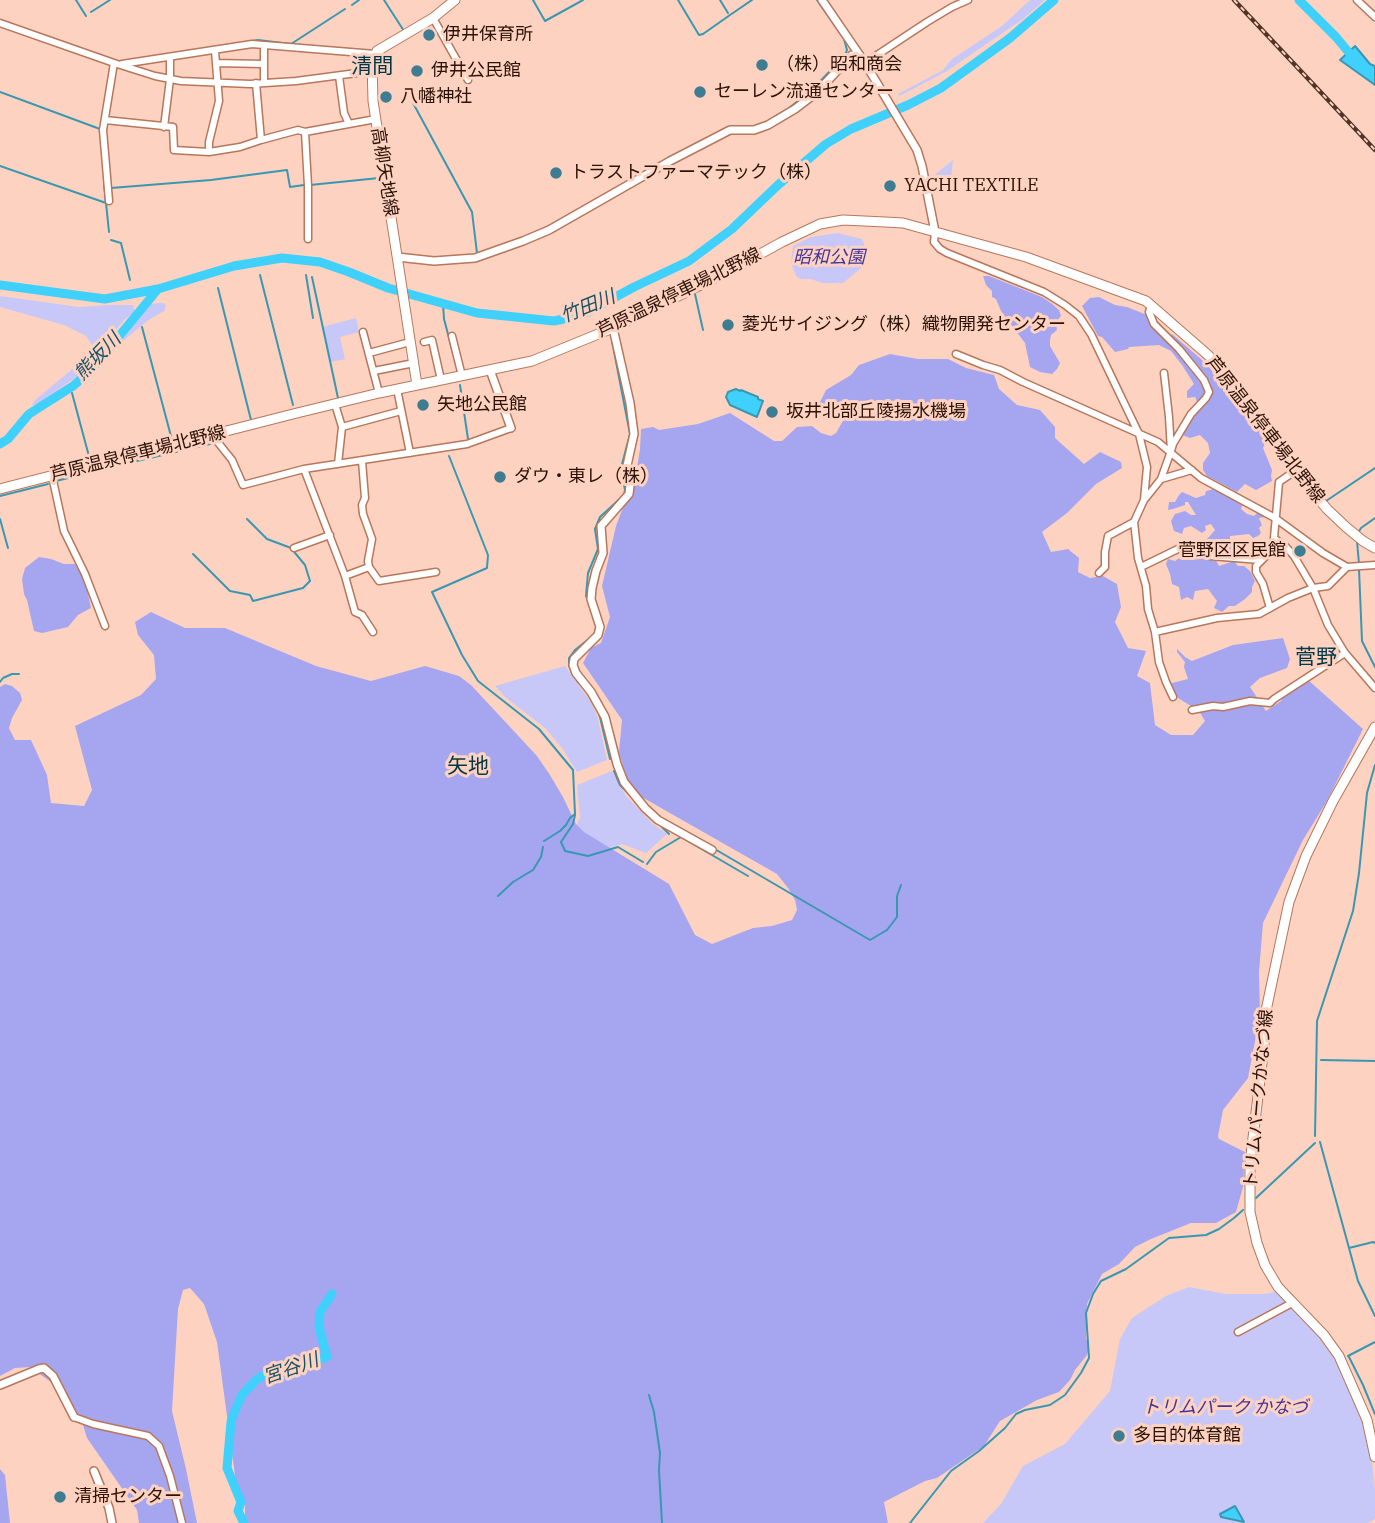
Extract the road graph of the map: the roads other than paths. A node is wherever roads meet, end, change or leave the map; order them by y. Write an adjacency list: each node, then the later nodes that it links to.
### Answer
1 (455, 0): 6 (main road)
2 (822, 0): 13 (street)
3 (968, 0): 13 (street)
4 (1357, 0): 5 (street)
5 (1375, 17)
6 (433, 18): 10 (main road); 19 (street)
7 (0, 23): 14 (street)
8 (264, 45): 9 (street); 10 (street); 15 (street)
9 (215, 51): 11 (street); 12 (street)
10 (375, 54): 16 (main road, 高柳矢地線)
11 (170, 57): 14 (street); 18 (street)
12 (216, 63): 15 (street); 20 (street)
13 (865, 63): 30 (street); 32 (street)
14 (117, 64): 18 (street); 23 (street)
15 (264, 64): 21 (street)
16 (372, 71): 17 (street); 22 (main road, 高柳矢地線)
17 (339, 76): 21 (street); 24 (street)
18 (170, 79): 20 (street); 25 (street)
19 (468, 80)
20 (217, 83): 21 (street); 28 (street)
21 (260, 83): 27 (street)
22 (376, 119): 24 (street); 32 (main road, 高柳矢地線)
23 (105, 120): 25 (street); 29 (street)
24 (349, 124): 26 (street)
25 (164, 127): 28 (street)
26 (304, 132): 27 (street); 31 (street)
27 (261, 140): 28 (street)
28 (209, 152)
29 (109, 201)
30 (935, 232): 33 (main road, 芦原温泉停車場北野線); 34 (main road, 芦原温泉停車場北野線); 54 (street)
31 (308, 239)
32 (397, 261): 37 (main road, 高柳矢地線)
33 (1151, 304): 56 (street); 62 (main road, 芦原温泉停車場北野線)
34 (613, 328): 42 (main road, 芦原温泉停車場北野線); 91 (street)
35 (363, 332): 39 (street)
36 (452, 336): 45 (street)
37 (410, 342): 39 (street); 41 (main road, 高柳矢地線)
38 (424, 342): 46 (street)
39 (369, 353): 43 (street)
40 (956, 354): 54 (street)
41 (414, 363): 43 (street); 47 (main road, 高柳矢地線)
42 (490, 370): 45 (main road, 芦原温泉停車場北野線); 53 (street)
43 (374, 371): 49 (street)
44 (1164, 373): 56 (street)
45 (462, 376): 46 (main road, 芦原温泉停車場北野線)
46 (441, 380): 47 (main road, 芦原温泉停車場北野線)
47 (417, 385): 48 (main road, 芦原温泉停車場北野線)
48 (397, 389): 49 (main road, 芦原温泉停車場北野線); 51 (street)
49 (379, 393): 50 (main road, 芦原温泉停車場北野線)
50 (335, 404): 52 (street); 55 (main road, 芦原温泉停車場北野線)
51 (401, 411): 52 (street); 57 (street)
52 (342, 427): 59 (street)
53 (511, 428): 57 (street)
54 (1139, 434): 56 (street); 66 (street)
55 (214, 435): 60 (street); 63 (main road, 芦原温泉停車場北野線)
56 (1171, 452): 61 (street); 64 (street)
57 (410, 453): 58 (street)
58 (362, 461): 59 (street); 76 (street)
59 (338, 464): 60 (street)
60 (304, 470): 69 (street)
61 (1192, 470): 64 (street); 67 (street)
62 (1295, 471): 67 (street); 72 (main road, 芦原温泉停車場北野線)
63 (52, 476): 65 (main road, 芦原温泉停車場北野線); 83 (street)
64 (1161, 479): 66 (street)
65 (0, 489)
66 (1144, 500): 68 (street)
67 (1275, 518): 70 (street); 77 (street)
68 (1134, 522): 75 (street); 79 (street)
69 (330, 535): 71 (street); 80 (street)
70 (1275, 539): 73 (street); 81 (street)
71 (294, 548)
72 (1375, 548)
73 (1260, 560): 75 (street); 82 (street)
74 (1375, 565): 77 (street)
75 (1141, 566): 85 (street)
76 (369, 567): 78 (street); 80 (street)
77 (1347, 567): 81 (street)
78 (436, 572)
79 (1099, 573)
80 (345, 576): 84 (street)
81 (1313, 588): 82 (street); 86 (street)
82 (1270, 608): 85 (street)
83 (105, 626)
84 (373, 632)
85 (1155, 632): 88 (street)
86 (1345, 653): 87 (street); 89 (street)
87 (1375, 688)
88 (1173, 697)
89 (1192, 710)
90 (1375, 727): 92 (main road, トリムパークかなづ線)
91 (712, 850)
92 (1292, 1303): 93 (street); 96 (main road, トリムパークかなづ線)
93 (1238, 1332)
94 (0, 1385): 95 (street)
95 (74, 1417): 99 (street)
96 (1375, 1457)
97 (94, 1471): 98 (street)
98 (112, 1523)
99 (182, 1523)

